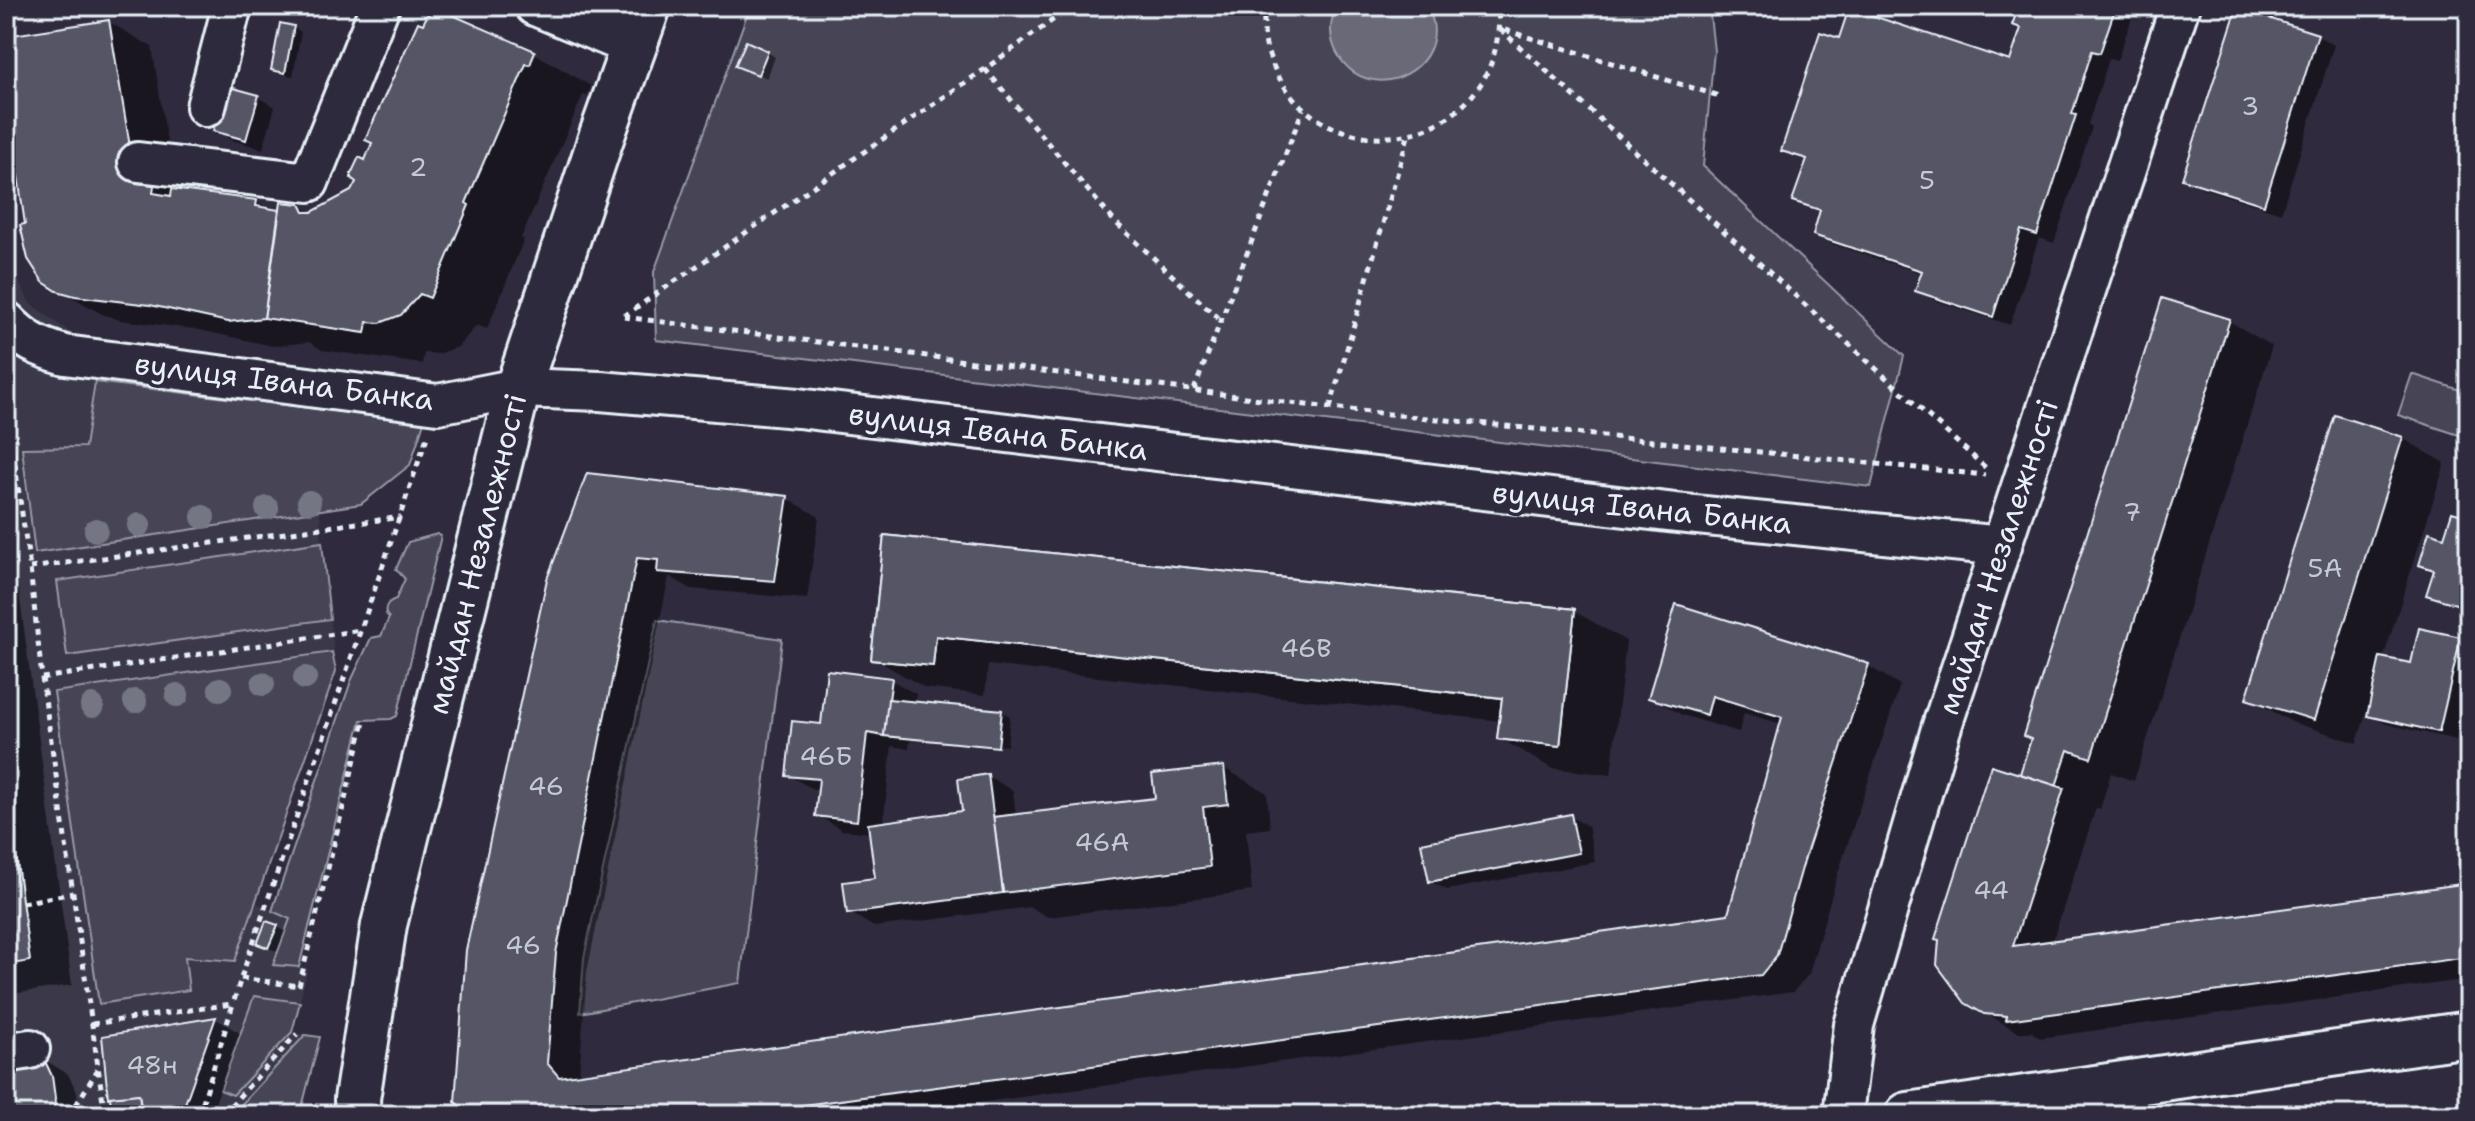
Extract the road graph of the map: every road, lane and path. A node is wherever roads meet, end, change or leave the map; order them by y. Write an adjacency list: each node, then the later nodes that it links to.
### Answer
1 (232, 6): 13 (street)
2 (380, 6): 16 (street)
3 (535, 6): 10 (street)
4 (648, 6): 10 (main road, майдан Незалежності)
5 (1072, 6): 11 (path)
6 (1264, 6): 14 (path)
7 (1498, 6): 9 (path)
8 (2180, 6): 25 (street, майдан Незалежності)
9 (1500, 29): 12 (path); 15 (path); 22 (path)
10 (634, 47): 19 (main road, майдан Незалежності)
11 (985, 69): 18 (path); 20 (path)
12 (1722, 97)
13 (206, 107)
14 (1303, 109): 15 (path); 18 (path)
15 (1409, 136): 22 (path)
16 (138, 162)
17 (6, 321): 19 (street, вулиця Івана Банка)
18 (1221, 321): 20 (path)
19 (518, 388): 25 (street, вулиця Івана Банка); 43 (main road, майдан Незалежності)
20 (1194, 390): 22 (path)
21 (6, 404): 26 (path)
22 (1330, 408)
23 (432, 424): 24 (path)
24 (401, 517): 26 (path); 27 (path)
25 (2002, 546): 45 (street, майдан Незалежності)
26 (30, 568): 28 (path)
27 (361, 630): 28 (path); 32 (path)
28 (42, 678): 30 (path)
29 (364, 722): 32 (path)
30 (73, 893): 31 (path); 34 (path)
31 (22, 903)
32 (241, 978): 33 (path)
33 (232, 1004): 34 (path); 41 (path)
34 (92, 1024): 37 (path)
35 (297, 1034): 42 (path)
36 (2469, 1034): 46 (main road)
37 (99, 1068): 39 (path); 40 (path)
38 (1245, 1107): 44 (path)
39 (70, 1115)
40 (105, 1115)
41 (199, 1115)
42 (222, 1115)
43 (358, 1115)
44 (1246, 1115)
45 (1843, 1115)
46 (1908, 1115)

